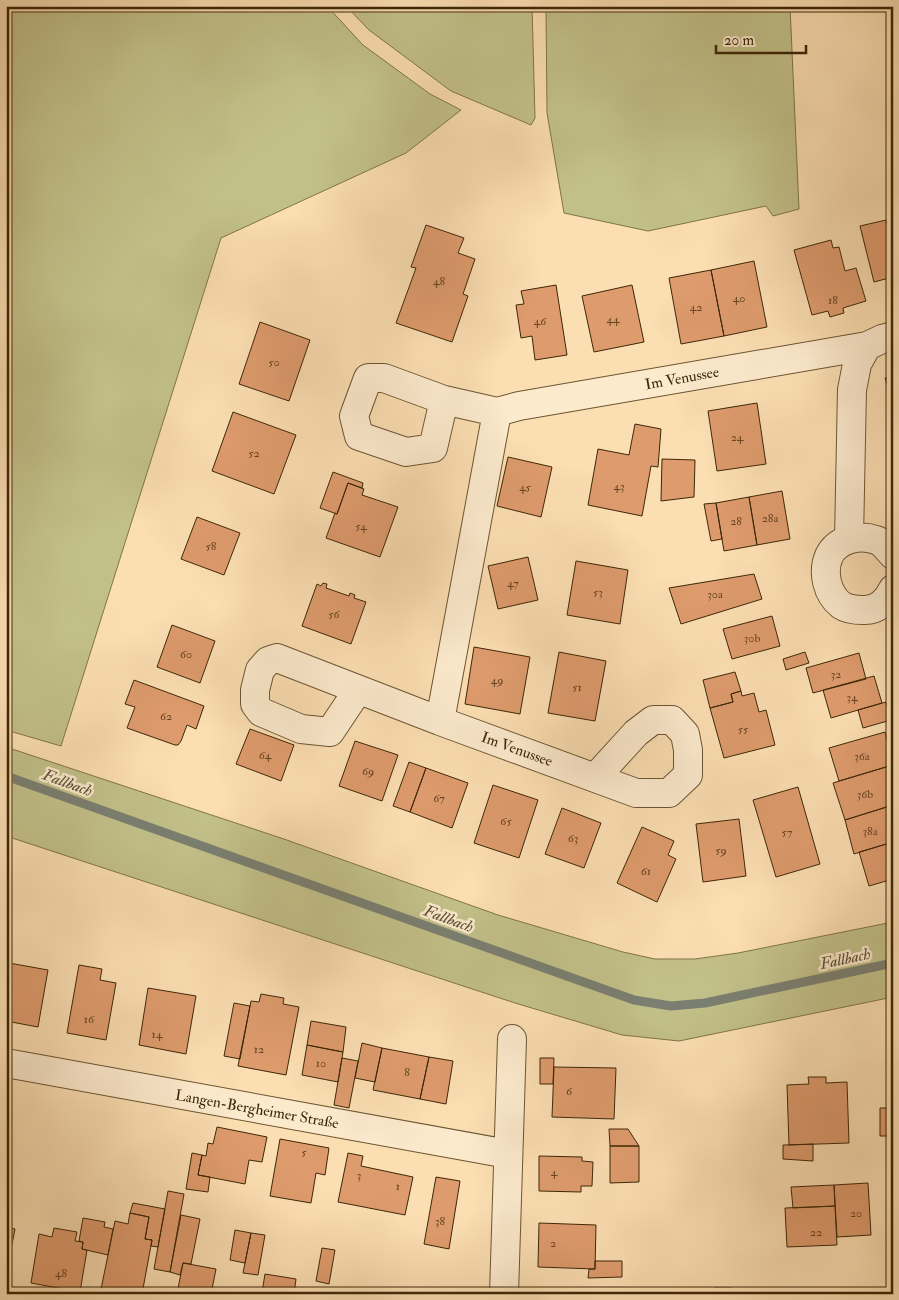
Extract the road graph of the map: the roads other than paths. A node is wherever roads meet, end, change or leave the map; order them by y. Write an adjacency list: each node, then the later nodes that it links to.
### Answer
1 (893, 336): 2 (street, Im Venussee)
2 (867, 346): 4 (street, Im Venussee); 5 (street)
3 (444, 400): 4 (street, Im Venussee)
4 (498, 412): 9 (street)
5 (849, 539): 6 (street); 7 (street)
6 (893, 555)
7 (893, 589)
8 (358, 690): 9 (street, Im Venussee)
9 (440, 721): 10 (street, Im Venussee)
10 (595, 778)
11 (512, 1039): 13 (street)
12 (6, 1063): 13 (street, Langen-Bergheimer Straße)
13 (508, 1154): 14 (street)
14 (504, 1294)

